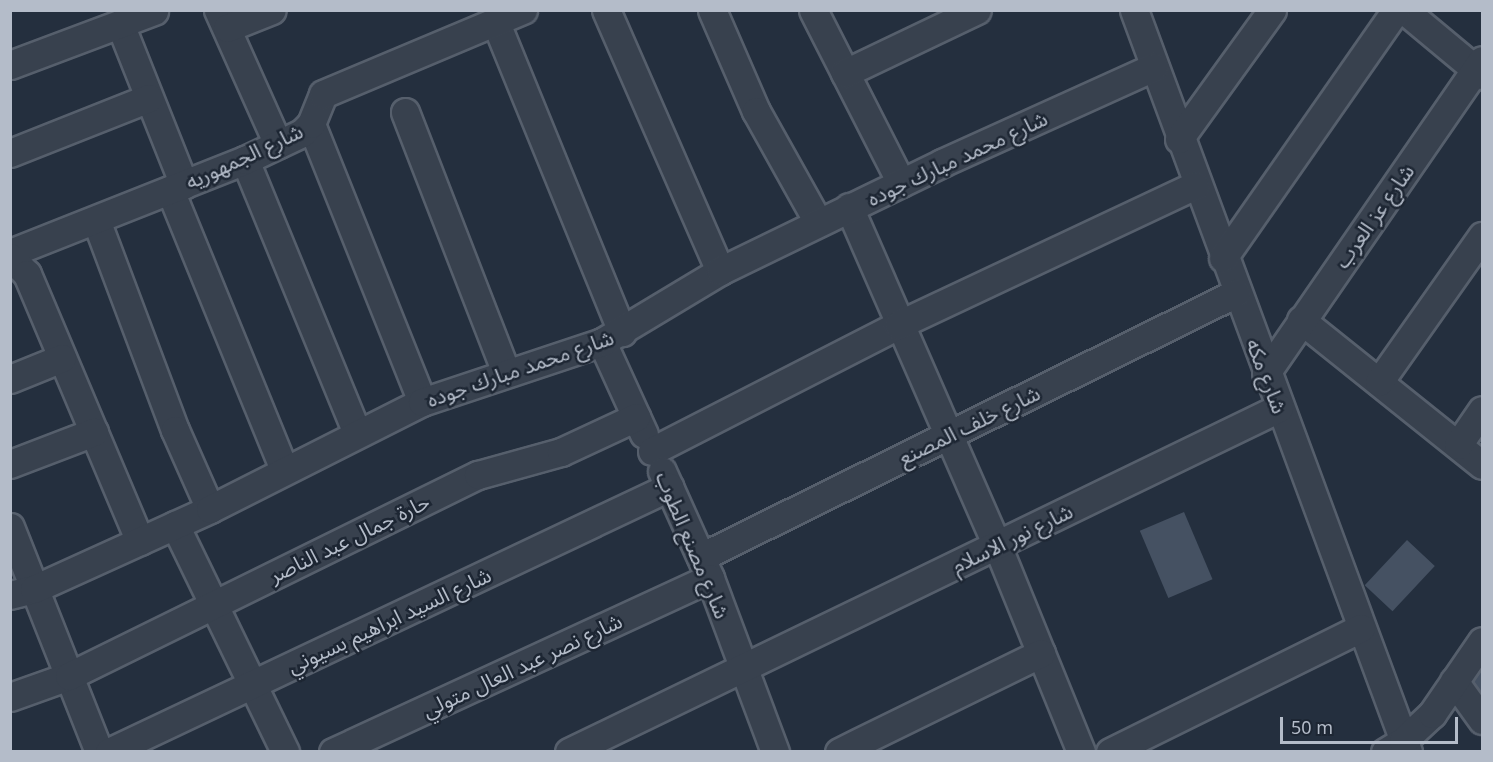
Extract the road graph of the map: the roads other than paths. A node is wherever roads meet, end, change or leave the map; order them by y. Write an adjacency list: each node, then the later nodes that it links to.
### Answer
1 (272, 10): 12 (street)
2 (523, 10): 13 (street, شارع الجمهوريه)
3 (606, 10): 35 (street)
4 (711, 10): 31 (street)
5 (813, 10): 18 (street)
6 (977, 10): 18 (street)
7 (1272, 10): 22 (street)
8 (1396, 10): 34 (street)
9 (1404, 10): 17 (street)
10 (154, 11): 14 (street)
11 (1142, 16): 16 (street, شارع مكه)
12 (223, 19): 23 (street)
13 (496, 23): 21 (street, شارع الجمهوريه); 39 (street, شارع مصنع الطوب)
14 (120, 24): 15 (street); 19 (street)
15 (10, 65)
16 (1154, 67): 22 (street, شارع مكه); 26 (street, شارع محمد مبارك جوده)
17 (1480, 68): 37 (street, شارع عز العرب)
18 (845, 73): 26 (street)
19 (149, 98): 24 (street); 28 (street)
20 (405, 112): 41 (street)
21 (311, 124): 23 (street, شارع الجمهوريه); 45 (street)
22 (1179, 139): 27 (street, شارع مكه)
23 (278, 144): 25 (street, شارع الجمهوريه)
24 (10, 153)
25 (245, 160): 28 (street, شارع الجمهوريه); 50 (street)
26 (901, 183): 29 (street, شارع محمد مبارك جوده)
27 (1195, 184): 34 (street, شارع مكه); 38 (street)
28 (177, 188): 30 (street, شارع الجمهوريه); 56 (street)
29 (849, 207): 31 (street, شارع محمد مبارك جوده); 38 (street)
30 (96, 220): 33 (street, شارع الجمهوريه); 58 (street)
31 (818, 222): 35 (street, شارع محمد مبارك جوده)
32 (1482, 236): 44 (street)
33 (10, 255): 40 (street)
34 (1223, 258): 36 (street, شارع مكه)
35 (720, 271): 39 (street, شارع محمد مبارك جوده)
36 (1236, 293): 42 (street, شارع مكه); 51 (street, شارع خلف المصنع)
37 (1301, 320): 42 (street, شارع عز العرب); 44 (street)
38 (898, 325): 51 (street); 53 (street)
39 (612, 337): 41 (street, شارع محمد مبارك جوده); 48 (street, شارع مصنع الطوب)
40 (62, 358): 43 (street); 49 (street)
41 (506, 373): 45 (street, شارع محمد مبارك جوده)
42 (1266, 373): 46 (street, شارع مكه)
43 (10, 379)
44 (1379, 382): 52 (street)
45 (422, 402): 50 (street, شارع محمد مبارك جوده)
46 (1279, 408): 62 (street, شارع نور الاسلام); 66 (street, شارع مكه)
47 (1482, 410): 52 (street)
48 (636, 417): 53 (street, شارع مصنع الطوب); 65 (street, حارة جمال عبد الناصر)
49 (94, 432): 54 (street); 61 (street)
50 (357, 433): 56 (street, شارع محمد مبارك جوده)
51 (947, 436): 62 (street); 63 (street, شارع خلف المصنع)
52 (1458, 445): 55 (street)
53 (652, 451): 57 (street, شارع مصنع الطوب)
54 (10, 464)
55 (1482, 465)
56 (284, 470): 58 (street, شارع محمد مبارك جوده)
57 (669, 487): 63 (street, شارع مصنع الطوب); 72 (street, شارع السيد ابراهيم بسيوني)
58 (210, 509): 59 (street, شارع محمد مبارك جوده)
59 (175, 525): 61 (street, شارع محمد مبارك جوده); 65 (street)
60 (10, 527): 64 (street)
61 (141, 541): 64 (street, شارع محمد مبارك جوده)
62 (997, 545): 68 (street); 69 (street, شارع نور الاسلام)
63 (706, 568): 69 (street, شارع مصنع الطوب); 79 (street, شارع نصر عبد العال متولي)
64 (22, 592): 70 (street)
65 (215, 604): 70 (street, حارة جمال عبد الناصر); 72 (street)
66 (1361, 628): 75 (street, شارع مكه); 84 (street)
67 (1482, 641): 71 (street)
68 (1041, 652): 82 (street); 83 (street)
69 (744, 667): 80 (street, شارع نور الاسلام); 81 (street, شارع مصنع الطوب)
70 (69, 676): 73 (street, حارة جمال عبد الناصر); 76 (street)
71 (1455, 681): 74 (street); 75 (street)
72 (253, 685): 77 (street, شارع السيد ابراهيم بسيوني); 78 (street)
73 (10, 697)
74 (1482, 720)
75 (1399, 748)
76 (99, 752)
77 (109, 752)
78 (285, 752)
79 (333, 752)
80 (568, 752)
81 (775, 752)
82 (839, 752)
83 (1081, 752)
84 (1110, 752)

